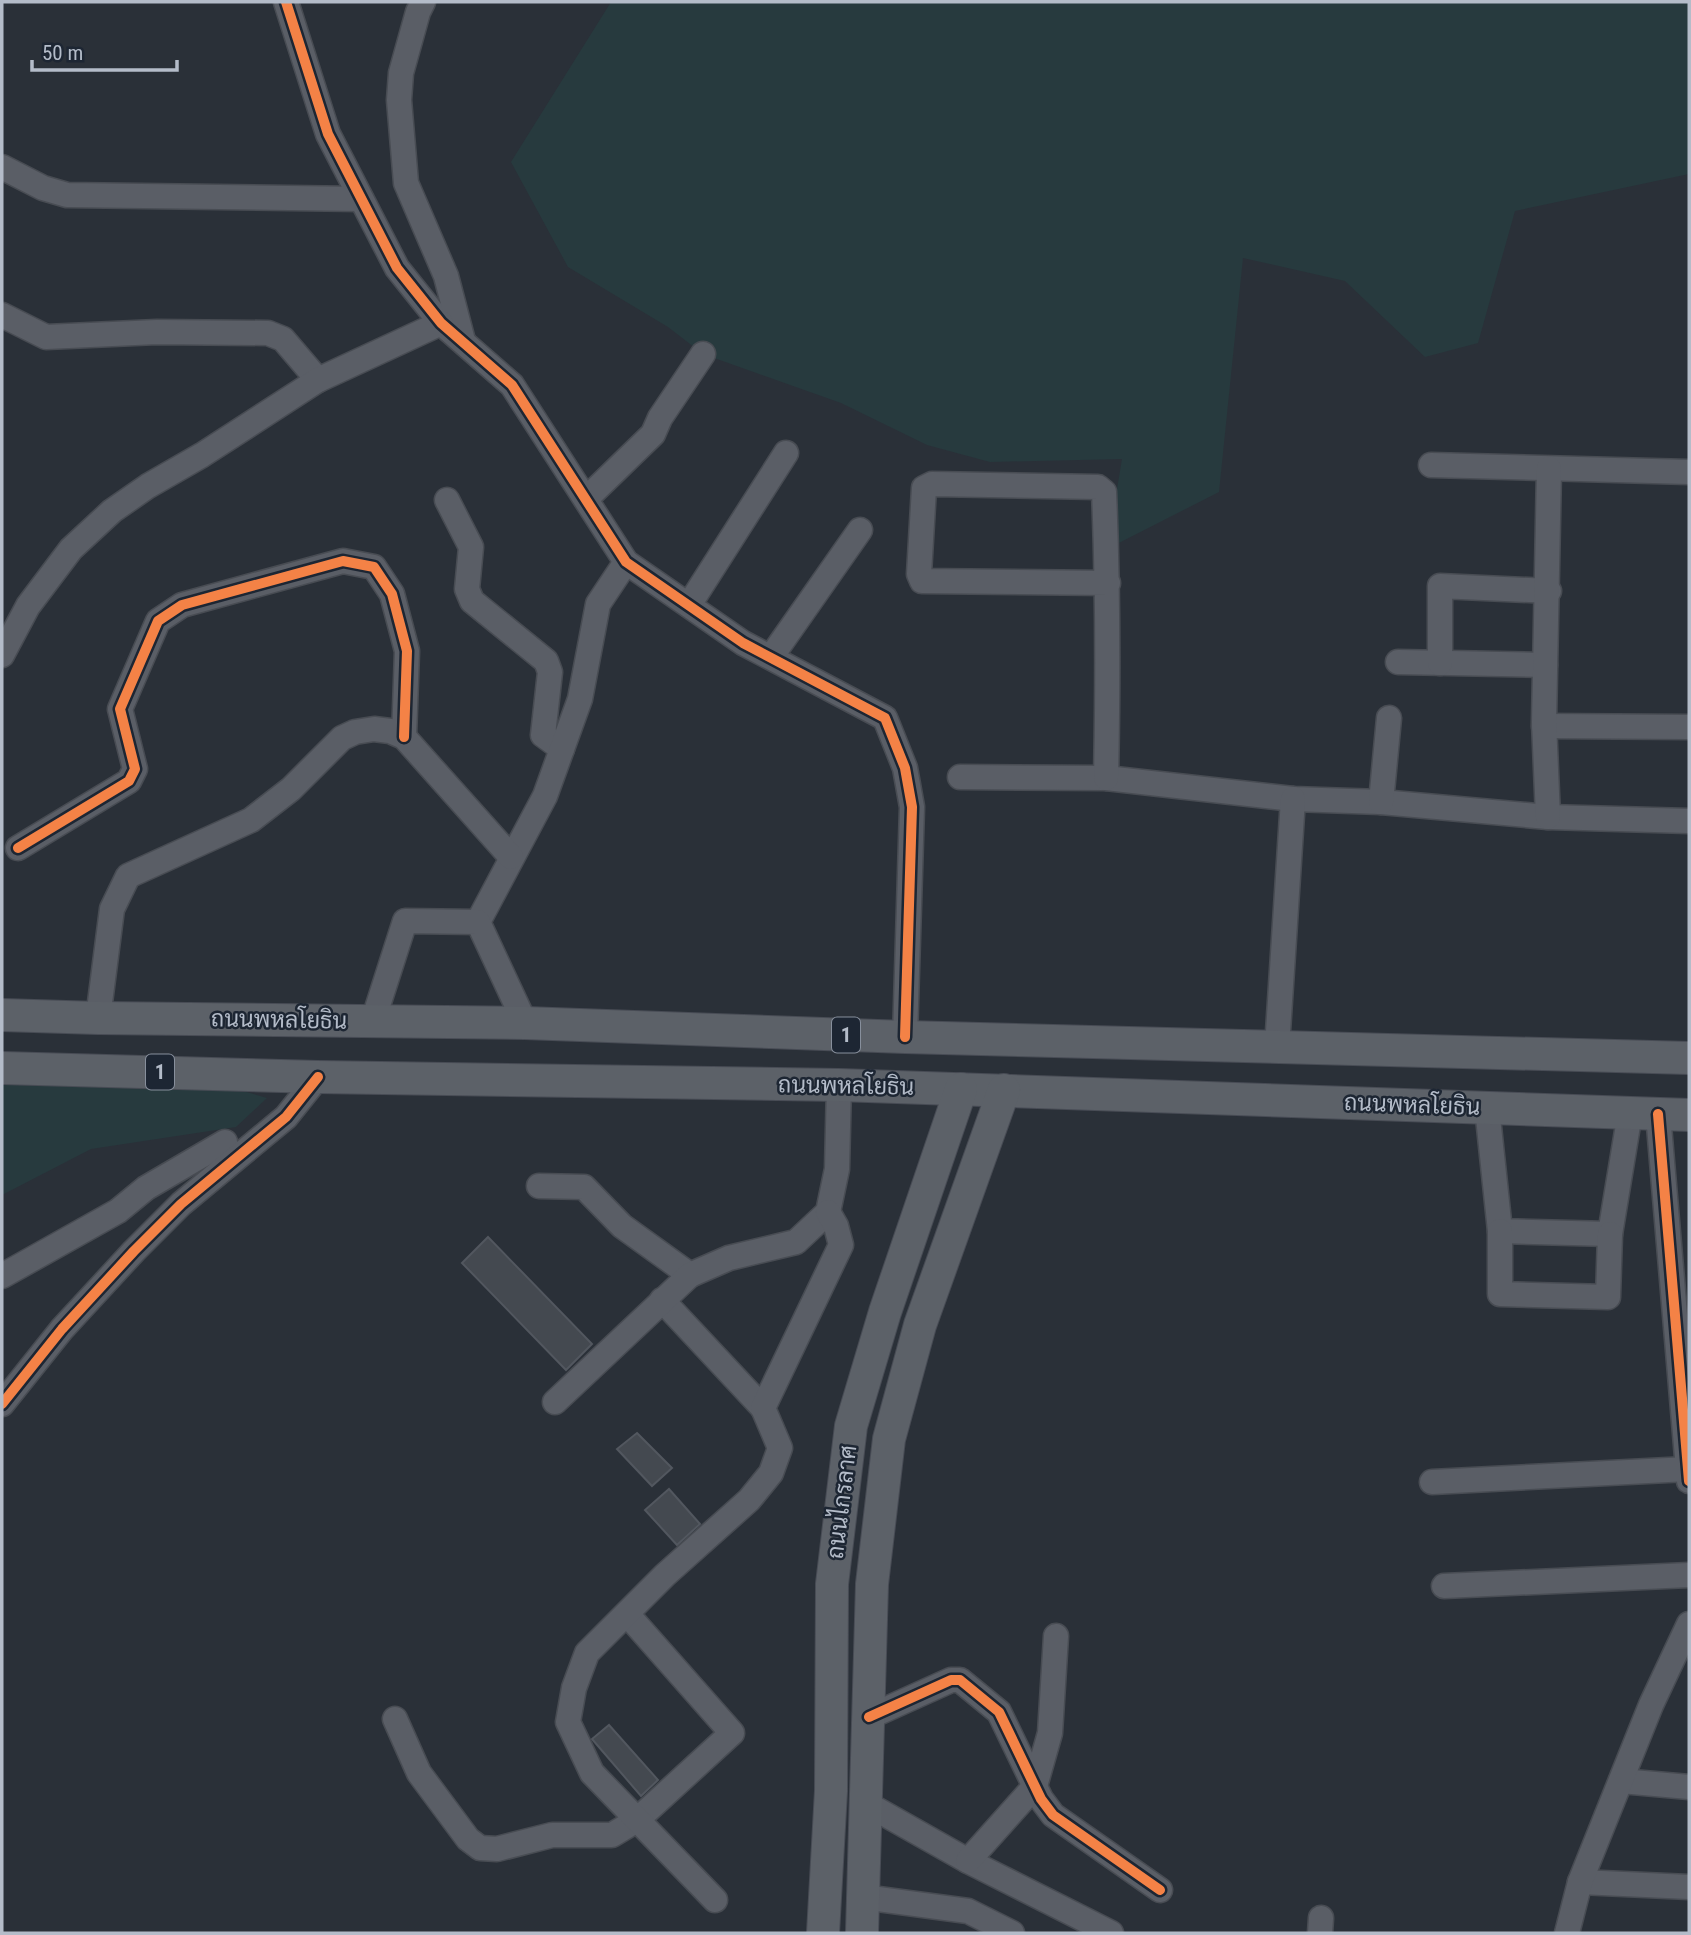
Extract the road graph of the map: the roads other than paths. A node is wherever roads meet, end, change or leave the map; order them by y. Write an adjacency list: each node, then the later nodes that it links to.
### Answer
1 (286, 2): 4 (street)
2 (423, 2): 7 (street)
3 (2, 167): 4 (street)
4 (361, 199): 6 (street)
5 (2, 315): 9 (street)
6 (441, 323): 7 (street); 9 (street)
7 (463, 341): 15 (street)
8 (703, 354): 15 (street)
9 (318, 380): 21 (street)
10 (786, 453): 20 (street)
11 (1432, 465): 12 (street)
12 (1549, 469): 13 (street); 19 (street)
13 (1689, 472)
14 (447, 499): 30 (street)
15 (586, 499): 17 (street)
16 (860, 530): 22 (street)
17 (626, 562): 20 (street); 30 (street)
18 (1108, 583): 18 (street); 32 (street)
19 (1549, 591): 24 (street); 25 (street)
20 (689, 605): 22 (street)
21 (2, 655)
22 (771, 657): 44 (street)
23 (1398, 662): 24 (street)
24 (1440, 663): 25 (street)
25 (1545, 665): 27 (street)
26 (1389, 718): 34 (street)
27 (1544, 726): 28 (street); 35 (street)
28 (1689, 727)
29 (404, 737): 37 (street); 38 (street); 41 (street)
30 (562, 749): 38 (street)
31 (960, 777): 32 (street)
32 (1106, 778): 33 (street)
33 (1293, 799): 34 (street); 45 (street)
34 (1381, 802): 35 (street)
35 (1548, 817): 36 (street)
36 (1689, 821)
37 (18, 848)
38 (511, 857): 39 (street)
39 (478, 922): 42 (street); 43 (street)
40 (2, 1015): 41 (main road, ถนนพหลโยธิน / 1)
41 (99, 1018): 42 (main road, ถนนพหลโยธิน / 1)
42 (373, 1021): 43 (main road, ถนนพหลโยธิน / 1)
43 (525, 1023): 44 (main road, ถนนพหลโยธิน / 1)
44 (905, 1037): 45 (main road, ถนนพหลโยธิน / 1)
45 (1277, 1047): 46 (main road, ถนนพหลโยธิน / 1)
46 (1689, 1058)
47 (2, 1068): 48 (main road, ถนนพหลโยธิน / 1)
48 (318, 1077): 49 (main road, ถนนพหลโยธิน / 1); 65 (street)
49 (839, 1085): 50 (main road, ถนนพหลโยธิน / 1); 57 (street)
50 (961, 1089): 51 (main road, ถนนพหลโยธิน / 1); 89 (main road, ถนนไกรลาศ)
51 (1004, 1090): 52 (main road, ถนนพหลโยธิน / 1); 76 (main road, ถนนไกรลาศ)
52 (1487, 1108): 53 (main road, ถนนพหลโยธิน / 1); 58 (street)
53 (1644, 1114): 54 (main road, ถนนพหลโยธิน / 1); 59 (street); 62 (street)
54 (1689, 1115)
55 (225, 1142): 61 (street)
56 (539, 1186): 60 (street)
57 (828, 1212): 60 (street); 66 (street)
58 (1500, 1231): 59 (street); 59 (street)
59 (1610, 1234)
60 (690, 1275): 63 (street)
61 (2, 1276)
62 (1681, 1288): 67 (street)
63 (662, 1300): 64 (street); 66 (street)
64 (555, 1402)
65 (2, 1404)
66 (763, 1408): 72 (street)
67 (1687, 1438): 68 (street)
68 (1689, 1475): 69 (street)
69 (1432, 1482)
70 (1689, 1575): 71 (street)
71 (1444, 1586)
72 (627, 1614): 82 (street); 82 (street)
73 (1689, 1624): 75 (street)
74 (1056, 1636): 79 (street)
75 (1680, 1663): 78 (street)
76 (869, 1717): 79 (street); 81 (main road, ถนนไกรลาศ)
77 (396, 1719): 82 (street)
78 (1621, 1781): 80 (street); 84 (street)
79 (1035, 1786): 83 (street); 86 (street)
80 (1689, 1787)
81 (867, 1804): 83 (street); 87 (main road, ถนนไกรลาศ)
82 (637, 1820): 88 (street)
83 (968, 1861): 92 (street)
84 (1580, 1882): 85 (street); 93 (street)
85 (1689, 1887)
86 (1160, 1890)
87 (863, 1897): 90 (main road, ถนนไกรลาศ); 91 (street)
88 (715, 1900)
89 (823, 1933)
90 (862, 1933)
91 (1012, 1933)
92 (1111, 1933)
93 (1567, 1933)

